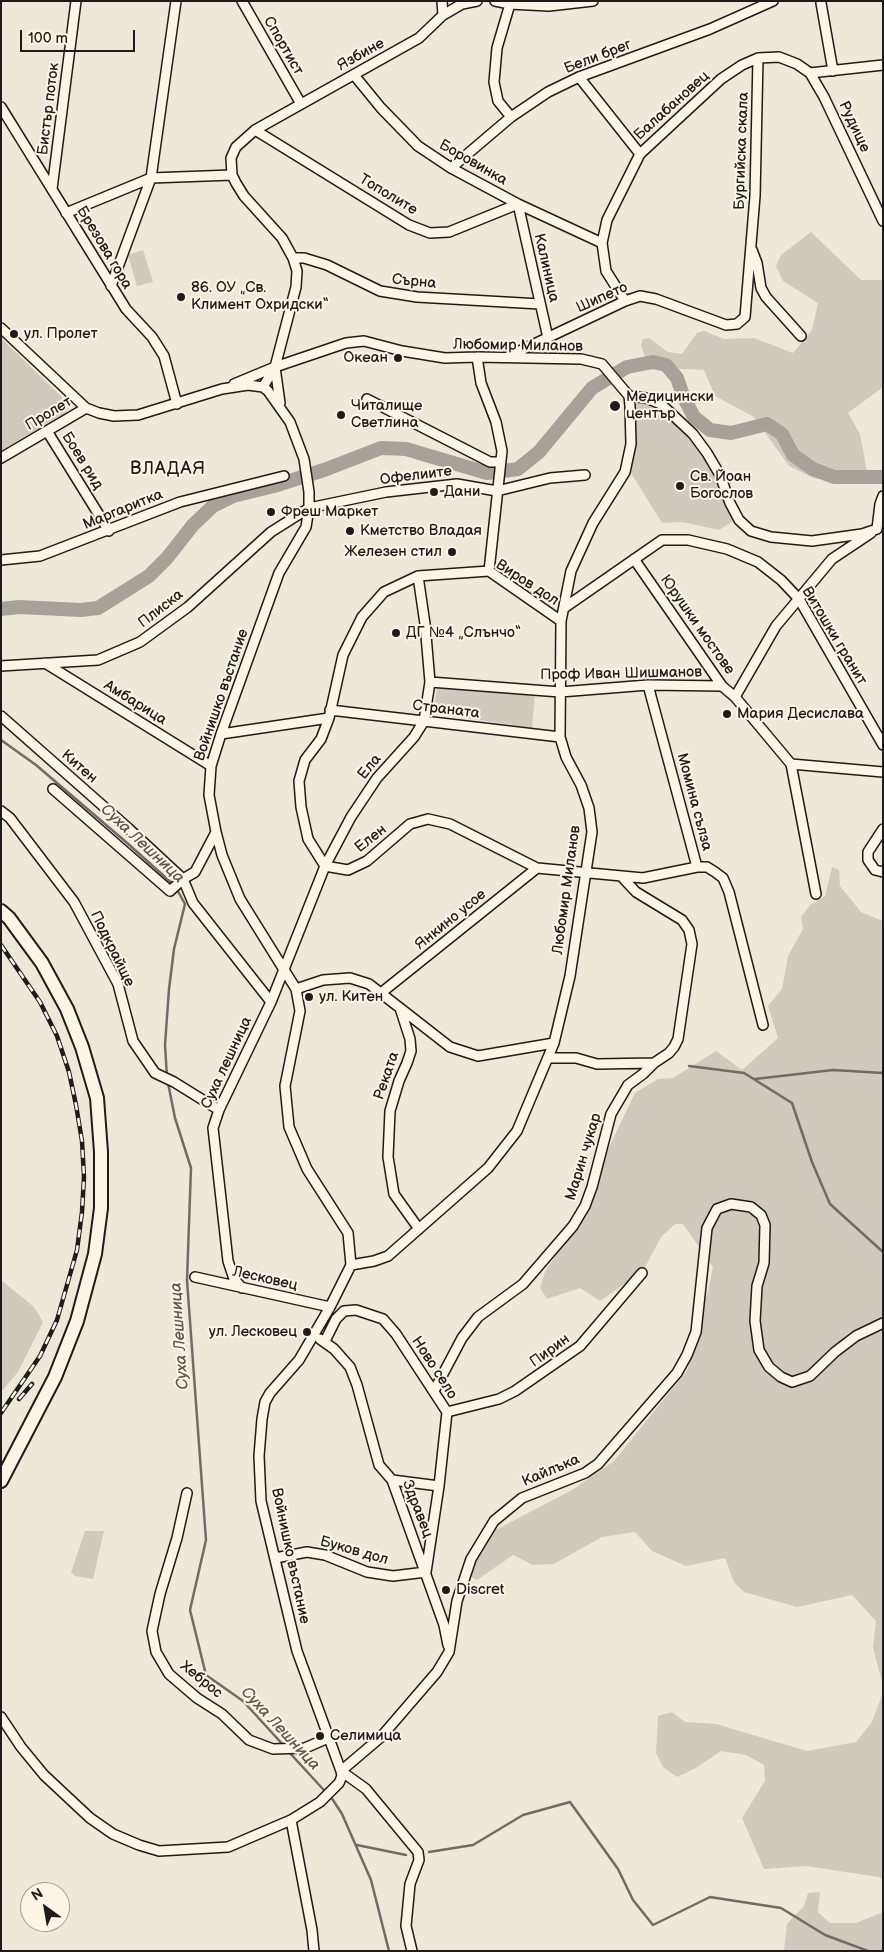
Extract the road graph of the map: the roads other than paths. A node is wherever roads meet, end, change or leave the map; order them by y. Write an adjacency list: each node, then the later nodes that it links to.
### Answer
1 (76, 1): 27 (street, Бистър поток)
2 (176, 1): 26 (street)
3 (242, 1): 19 (street, Спортист)
4 (442, 1): 12 (street)
5 (477, 1): 12 (street, Язбине)
6 (495, 1): 10 (street)
7 (593, 1): 11 (street)
8 (773, 1): 18 (street, Бели брег)
9 (821, 3): 15 (street)
10 (510, 4): 11 (street); 21 (street)
11 (550, 4)
12 (443, 15): 17 (street, Язбине)
13 (758, 58): 16 (street); 23 (street, Балабановец); 32 (street, Бургийска скала)
14 (883, 65): 15 (street)
15 (833, 71): 16 (street)
16 (810, 73): 30 (street, Рудище)
17 (354, 75): 19 (street, Язбине); 24 (street, Боровинка)
18 (579, 77): 21 (street, Бели брег); 23 (street)
19 (300, 104): 22 (street, Язбине)
20 (1, 107): 27 (street, Брезова гора)
21 (511, 117): 24 (street, Бели брег)
22 (255, 130): 25 (street, Язбине); 28 (street, Тополите)
23 (640, 154): 31 (street, Балабановец)
24 (451, 168): 28 (street, Боровинка)
25 (232, 175): 26 (street); 33 (street)
26 (151, 178): 29 (street); 34 (street)
27 (52, 189): 29 (street, Брезова гора)
28 (518, 204): 31 (street, Боровинка); 36 (street, Калиница)
29 (66, 213): 34 (street, Брезова гора)
30 (883, 221)
31 (602, 243): 35 (street, Балабановец)
32 (750, 245): 37 (street, Бургийска скала); 39 (street, Бургийска скала)
33 (293, 258): 36 (street, Сърна); 43 (street)
34 (111, 286): 48 (street, Брезова гора)
35 (625, 301): 37 (street, Шипето); 40 (street, Шипето)
36 (540, 304): 40 (street, Калиница)
37 (741, 322)
38 (1, 328): 50 (street)
39 (801, 336)
40 (548, 338): 42 (street, Шипето)
41 (477, 357): 42 (street, Любомир Миланов); 43 (street, Любомир Миланов); 53 (street)
42 (506, 358): 46 (street, Любомир Миланов)
43 (276, 367): 44 (street); 45 (street, Любомир Миланов); 49 (street)
44 (264, 388): 45 (street); 49 (street)
45 (222, 389): 48 (street)
46 (629, 396): 59 (street); 66 (street, Любомир Миланов)
47 (367, 399): 53 (street)
48 (177, 404): 50 (street)
49 (280, 406): 58 (street, Войнишко въстание)
50 (86, 408): 51 (street, Пролет)
51 (47, 431): 52 (street, Пролет); 60 (street, Боев рид)
52 (1, 458)
53 (500, 462): 56 (street)
54 (585, 475): 56 (street, Офелиите)
55 (284, 476): 60 (street, Маргаритка)
56 (497, 486): 58 (street, Офелиите); 63 (street)
57 (883, 496): 59 (street)
58 (309, 508): 68 (street, Плиска); 78 (street, Войнишко въстание)
59 (877, 529): 65 (street)
60 (109, 531): 62 (street, Маргаритка)
61 (634, 559): 65 (street, Витошки гранит); 66 (street, Виров дол); 72 (street, Юрушки мостове)
62 (1, 560)
63 (489, 572): 64 (street, Виров дол); 67 (street, Виров дол)
64 (418, 576): 70 (street, Ела); 75 (street)
65 (799, 599): 74 (street); 80 (street, Витошки гранит)
66 (564, 608): 67 (street, Любомир Миланов)
67 (561, 621): 73 (street, Любомир Миланов)
68 (45, 663): 69 (street, Плиска); 82 (street, Амбарица)
69 (1, 666)
70 (430, 682): 73 (street, Проф Иван Шишманов); 77 (street, Ела)
71 (648, 685): 72 (street, Проф Иван Шишманов); 73 (street, Проф Иван Шишманов); 89 (street, Момина сълза)
72 (722, 686): 74 (street, Юрушки мостове)
73 (560, 692): 79 (street, Любомир Миланов)
74 (735, 697): 81 (street, Юрушки мостове)
75 (329, 714): 77 (street, Страната); 78 (street, Страната); 88 (street)
76 (1, 716): 94 (street, Китен)
77 (424, 721): 79 (street, Страната); 88 (street, Ела)
78 (221, 734): 82 (street, Войнишко въстание)
79 (560, 737): 92 (street, Любомир Миланов)
80 (883, 745)
81 (791, 764): 83 (street); 95 (street, Юрушки мостове)
82 (211, 766): 87 (street, Войнишко въстание)
83 (883, 772)
84 (53, 788): 94 (street)
85 (1, 811): 106 (street, Подкрайще)
86 (883, 829): 91 (street)
87 (216, 832): 94 (street); 97 (street, Войнишко въстание)
88 (325, 866): 90 (street, Елен); 97 (street, Ела)
89 (697, 867): 93 (street, Елен); 102 (street, Момина сълза)
90 (537, 868): 92 (street, Елен); 99 (street, Янкино усое)
91 (883, 872)
92 (585, 873): 93 (street, Елен); 103 (street, Любомир Миланов)
93 (621, 876): 105 (street, Марин чукар)
94 (183, 879): 100 (street, Китен)
95 (816, 894)
96 (1, 911): 119 (highway)
97 (283, 968): 98 (street, Войнишко въстание); 100 (street, Суха лешница)
98 (296, 989): 99 (street); 108 (street, Войнишко въстание)
99 (381, 993): 101 (street)
100 (271, 1002): 106 (street, Суха лешница)
101 (400, 1008): 103 (street); 107 (street, Реката)
102 (763, 1025)
103 (554, 1043): 104 (street, Любомир Миланов)
104 (549, 1058): 105 (street); 107 (street, Любомир Миланов)
105 (654, 1062): 116 (street, Марин чукар)
106 (219, 1110): 111 (street, Суха лешница)
107 (419, 1229): 108 (street, Любомир Миланов)
108 (351, 1265): 112 (street, Войнишко въстание)
109 (642, 1273): 117 (street, Пирин)
110 (195, 1277): 111 (street, Лесковец)
111 (242, 1288): 112 (street, Лесковец)
112 (330, 1307): 114 (street, Войнишко въстание)
113 (883, 1324): 124 (street, Кайлъка)
114 (314, 1335): 115 (street, Здравец); 122 (street, Войнишко въстание)
115 (324, 1341): 116 (street, Ново село); 118 (street, Здравец)
116 (434, 1391): 117 (street, Ново село)
117 (447, 1412): 120 (street, Ново село)
118 (392, 1480): 120 (street); 123 (street, Здравец)
119 (1, 1481)
120 (439, 1486): 123 (street, Ново село)
121 (187, 1493): 126 (street, Хеброс)
122 (275, 1558): 123 (street, Буков дол); 126 (street, Войнишко въстание)
123 (426, 1572): 124 (street, Здравец)
124 (449, 1652): 127 (street, Кайлъка)
125 (1, 1717): 128 (street)
126 (328, 1738): 127 (street, Войнишко въстание)
127 (341, 1770): 128 (street); 130 (street)
128 (291, 1820): 129 (street)
129 (314, 1951)
130 (412, 1951)

